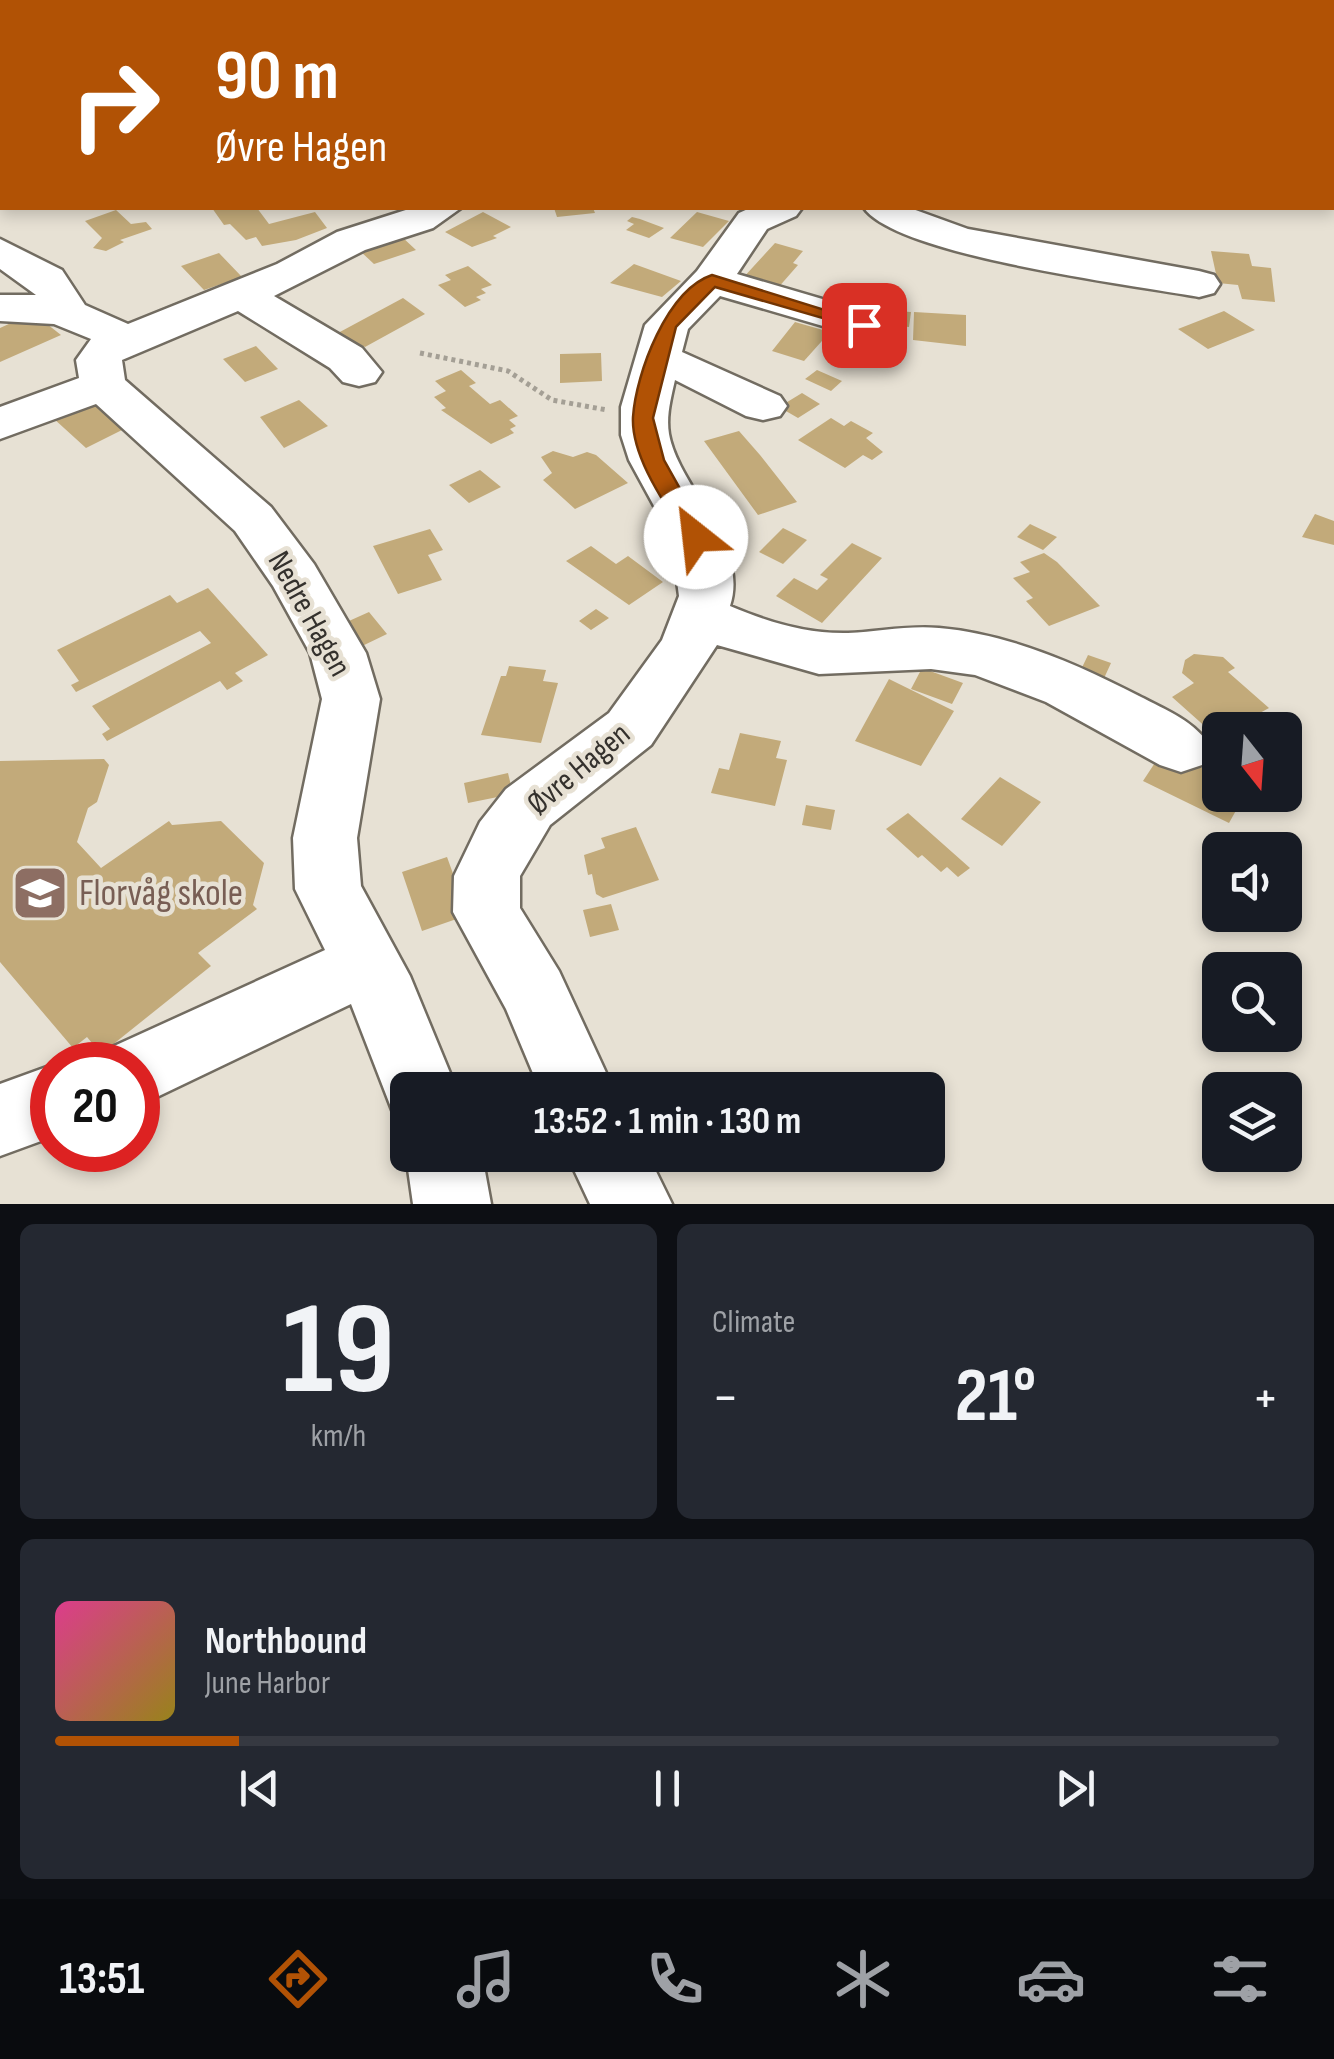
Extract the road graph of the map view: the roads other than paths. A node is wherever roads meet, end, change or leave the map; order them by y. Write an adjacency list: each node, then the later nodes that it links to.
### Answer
1 (436, 210): 7 (street)
2 (778, 210): 5 (street)
3 (887, 210): 6 (street)
4 (0, 251): 9 (street)
5 (712, 280): 10 (street); 11 (street)
6 (1199, 284)
7 (241, 294): 12 (street); 13 (street)
8 (3, 307): 9 (street, Nedre Hagen)
9 (70, 315): 12 (street, Nedre Hagen)
10 (864, 325)
11 (659, 359): 14 (street); 16 (street, Øvre Hagen)
12 (112, 363): 15 (street); 18 (street, Nedre Hagen)
13 (359, 372)
14 (762, 406)
15 (0, 424)
16 (700, 615): 17 (street); 21 (street, Øvre Hagen)
17 (1181, 748)
18 (365, 964): 19 (street); 20 (street, Nedre Hagen)
19 (160, 1061)
20 (413, 1072)
21 (569, 1072)
22 (30, 1110): 23 (street)
23 (0, 1120)
24 (447, 1172): 26 (street)
25 (615, 1172): 27 (street)
26 (452, 1204)
27 (633, 1204)

